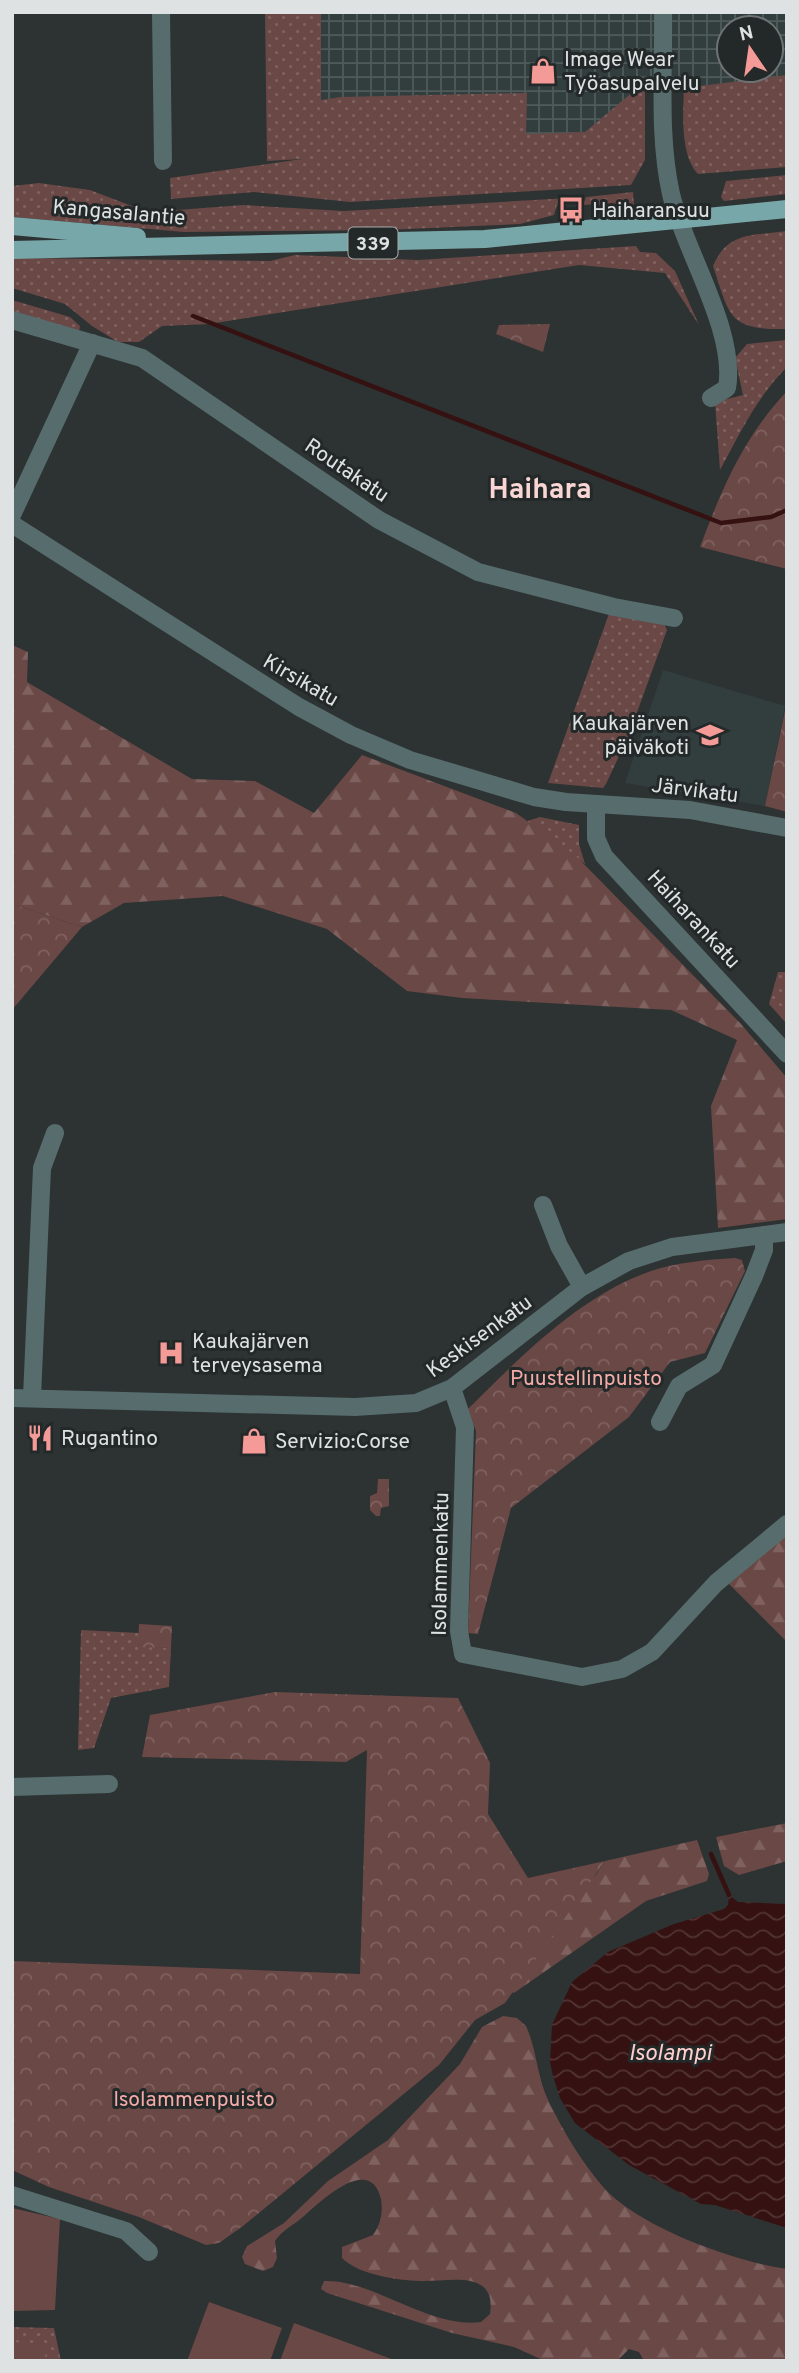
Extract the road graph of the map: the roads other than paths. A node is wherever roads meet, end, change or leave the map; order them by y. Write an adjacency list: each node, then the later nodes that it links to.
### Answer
1 (161, 12): 3 (street)
2 (663, 12): 5 (street)
3 (163, 161)
4 (787, 209): 5 (main road, Kangasalantie / 339)
5 (679, 221): 7 (main road, Kangasalantie / 339); 11 (street)
6 (12, 226): 7 (main road, Kangasalantie / 339)
7 (221, 244): 8 (main road, Kangasalantie / 339)
8 (12, 250)
9 (12, 320): 10 (street, Routakatu)
10 (92, 343): 12 (street); 14 (street, Routakatu)
11 (711, 398)
12 (12, 515)
13 (12, 524): 15 (street, Kirsikatu)
14 (674, 618)
15 (596, 804): 16 (street, Järvikatu); 17 (street, Haiharankatu)
16 (787, 828)
17 (787, 1054)
18 (55, 1133): 24 (street)
19 (543, 1205): 22 (street)
20 (787, 1232): 21 (street, Keskisenkatu)
21 (764, 1235): 22 (street, Keskisenkatu); 26 (street)
22 (582, 1287): 23 (street, Keskisenkatu)
23 (452, 1388): 24 (street, Keskisenkatu); 27 (street, Isolammenkatu)
24 (32, 1397): 25 (street, Keskisenkatu)
25 (12, 1398)
26 (660, 1422)
27 (787, 1524)
28 (109, 1784): 29 (street)
29 (12, 1787)
30 (12, 2195): 31 (street)
31 (149, 2252)

